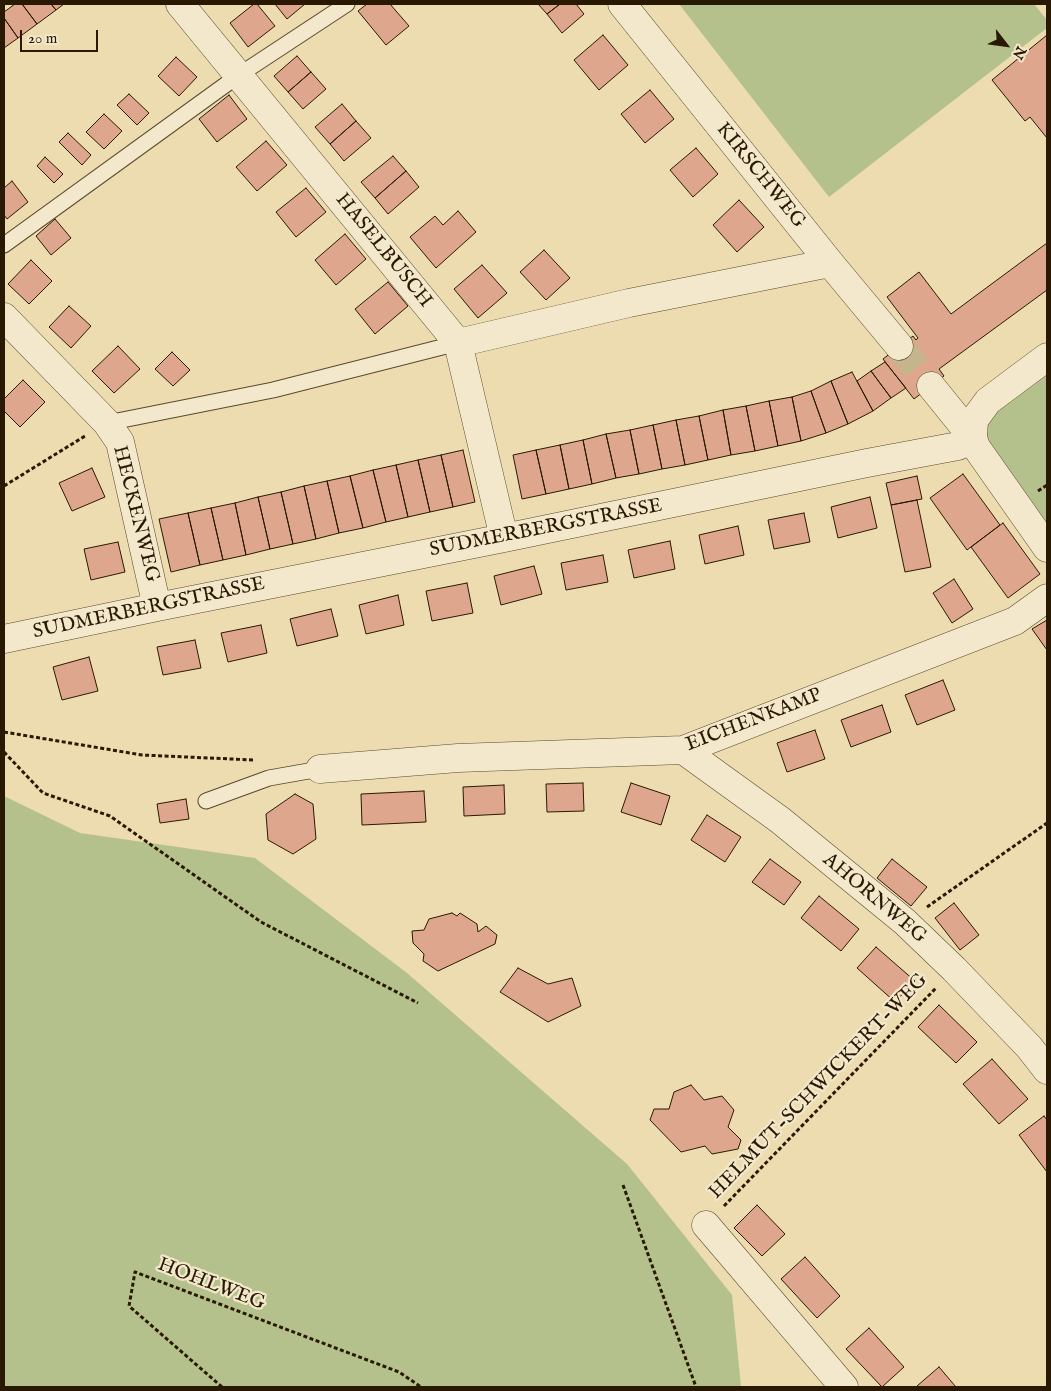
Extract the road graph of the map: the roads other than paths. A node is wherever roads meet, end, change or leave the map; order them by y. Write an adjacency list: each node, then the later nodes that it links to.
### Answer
1 (180, 4): 4 (street, HASELBUSCH)
2 (347, 4): 4 (lane)
3 (622, 4): 6 (street, KIRSCHWEG)
4 (240, 74): 5 (lane); 8 (street, HASELBUSCH)
5 (4, 246)
6 (830, 264): 8 (street); 9 (street, KIRSCHWEG)
7 (4, 317): 12 (street, HECKENWEG)
8 (458, 343): 12 (lane); 14 (street, HASELBUSCH)
9 (899, 346)
10 (1047, 356): 13 (street)
11 (931, 386): 13 (street)
12 (107, 423): 17 (street, HECKENWEG)
13 (973, 438): 14 (street, SUDMERBERGSTRASSE); 15 (street)
14 (504, 538): 17 (street, SUDMERBERGSTRASSE)
15 (1047, 548)
16 (1047, 598): 19 (street, EICHENKAMP)
17 (158, 607): 18 (street, SUDMERBERGSTRASSE)
18 (4, 639)
19 (683, 750): 20 (street, EICHENKAMP); 22 (street, AHORNWEG)
20 (320, 769): 21 (lane)
21 (206, 801)
22 (1047, 1070)
23 (706, 1225): 24 (street)
24 (844, 1387)

